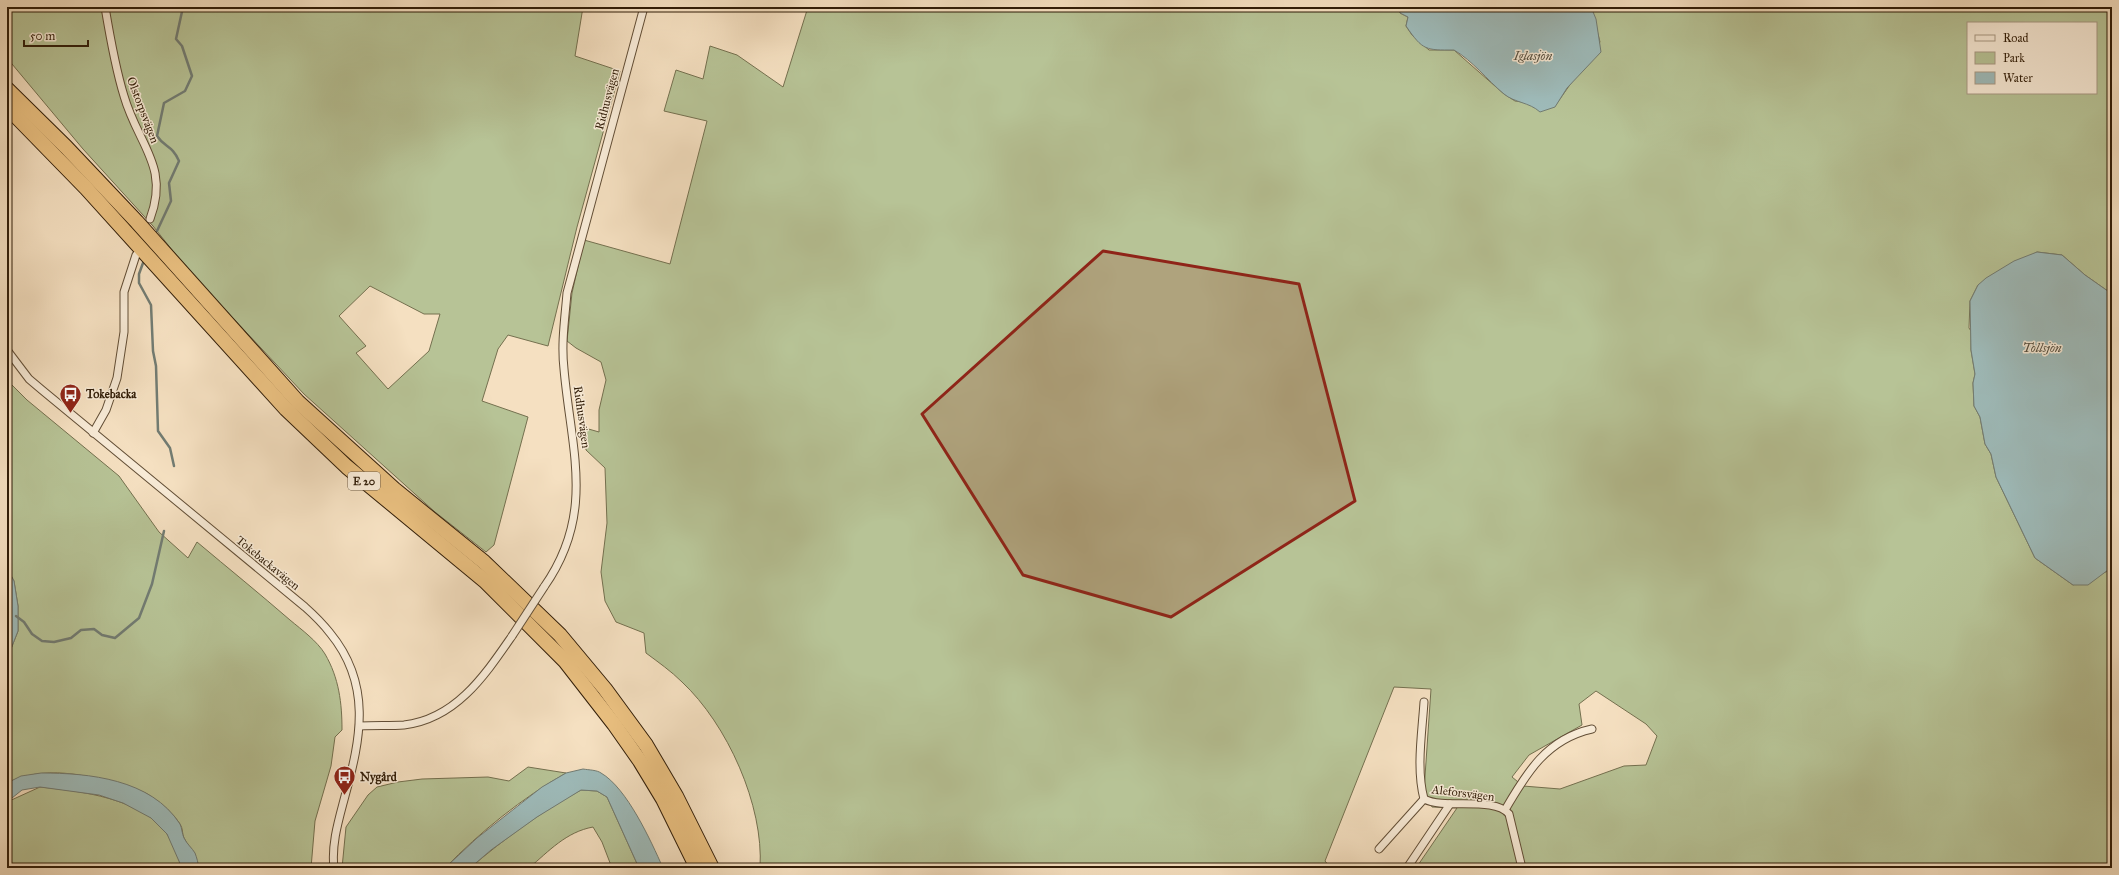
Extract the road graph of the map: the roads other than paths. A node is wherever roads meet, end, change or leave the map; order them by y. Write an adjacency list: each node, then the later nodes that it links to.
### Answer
1 (105, 7): 5 (street, Olstorpsvägen)
2 (644, 7): 10 (street, Ridhusvägen, bridge)
3 (7, 89): 18 (highway, E 20)
4 (7, 108): 17 (highway, E 20)
5 (150, 220)
6 (136, 255): 8 (street)
7 (7, 350): 8 (street, Tokebackavägen)
8 (93, 433): 10 (street, Tokebackavägen)
9 (1424, 702): 12 (street)
10 (360, 726): 16 (street, Tokebackavägen)
11 (1592, 729): 14 (street)
12 (1424, 799): 13 (street, Aleforsvägen); 15 (street, Aleforsvägen)
13 (1450, 804): 14 (street, Aleforsvägen); 19 (street)
14 (1505, 810): 20 (street, Aleforsvägen)
15 (1380, 849)
16 (334, 868)
17 (697, 868)
18 (712, 868)
19 (1407, 868)
20 (1522, 868)

